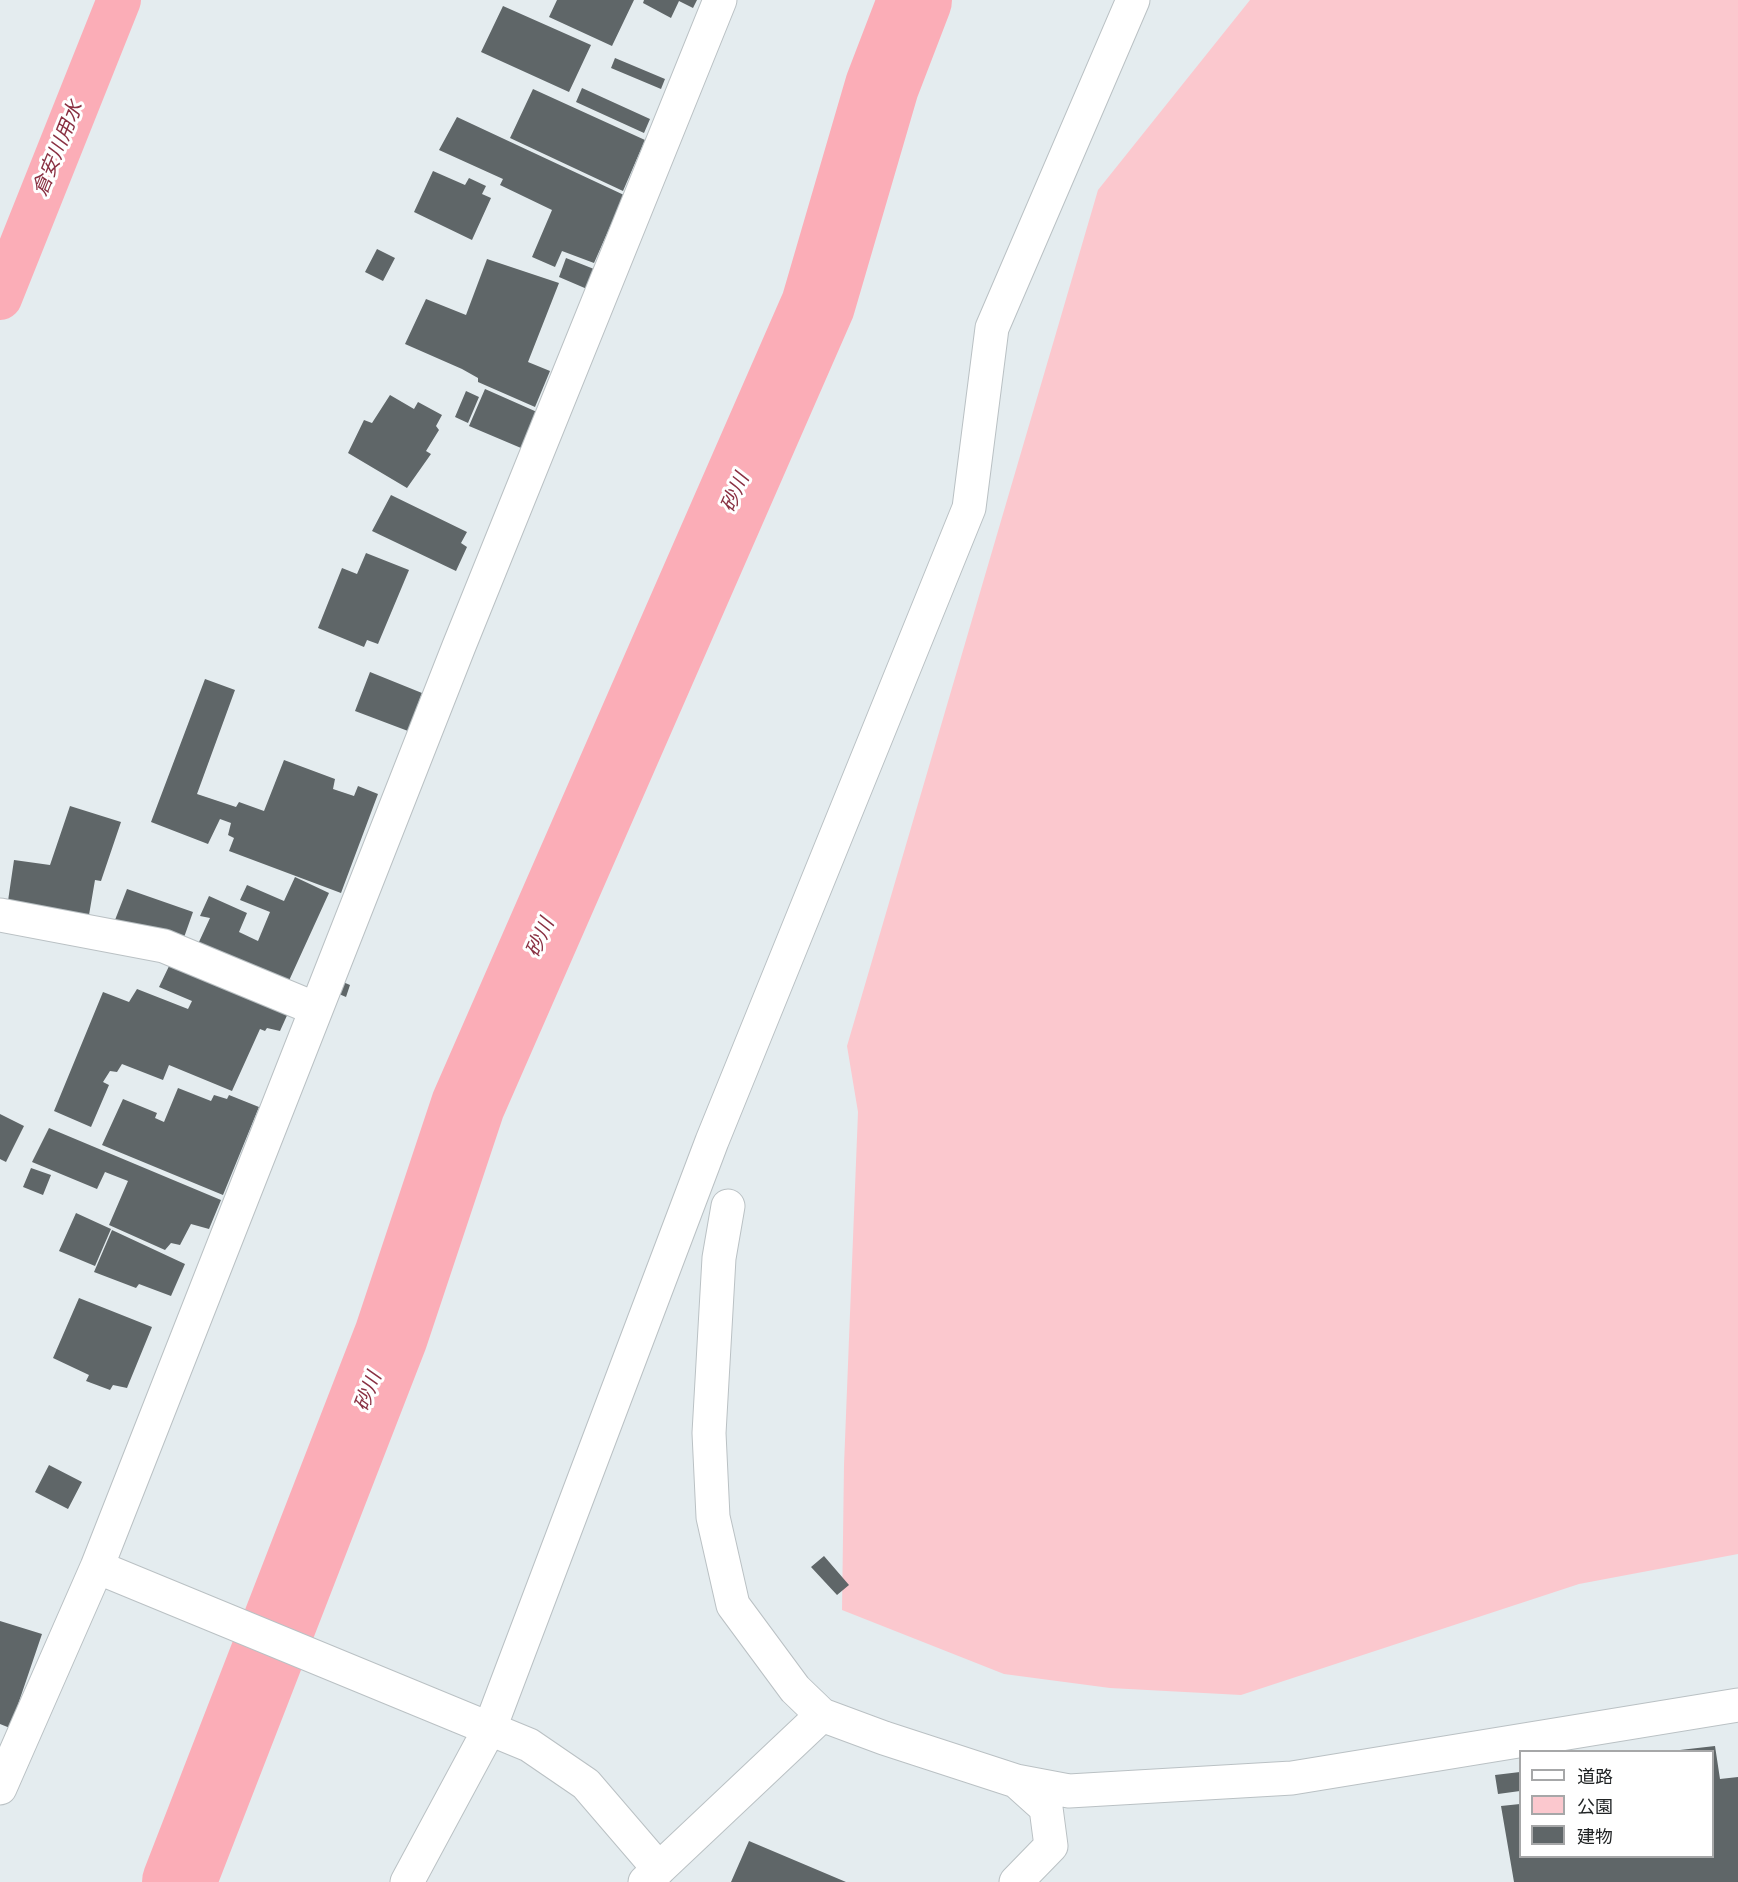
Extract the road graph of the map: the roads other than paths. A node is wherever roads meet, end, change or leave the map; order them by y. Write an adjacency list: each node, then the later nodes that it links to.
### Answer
1 (720, 0): 4 (street)
2 (1133, 0): 9 (street)
3 (0, 915): 4 (street)
4 (316, 1009): 6 (street)
5 (728, 1206): 8 (street)
6 (98, 1567): 9 (street); 11 (street)
7 (1738, 1706): 10 (street)
8 (822, 1714): 10 (street); 12 (street)
9 (481, 1724): 12 (street); 13 (street)
10 (1012, 1780): 14 (street)
11 (0, 1788)
12 (652, 1875)
13 (407, 1882)
14 (1016, 1882)

